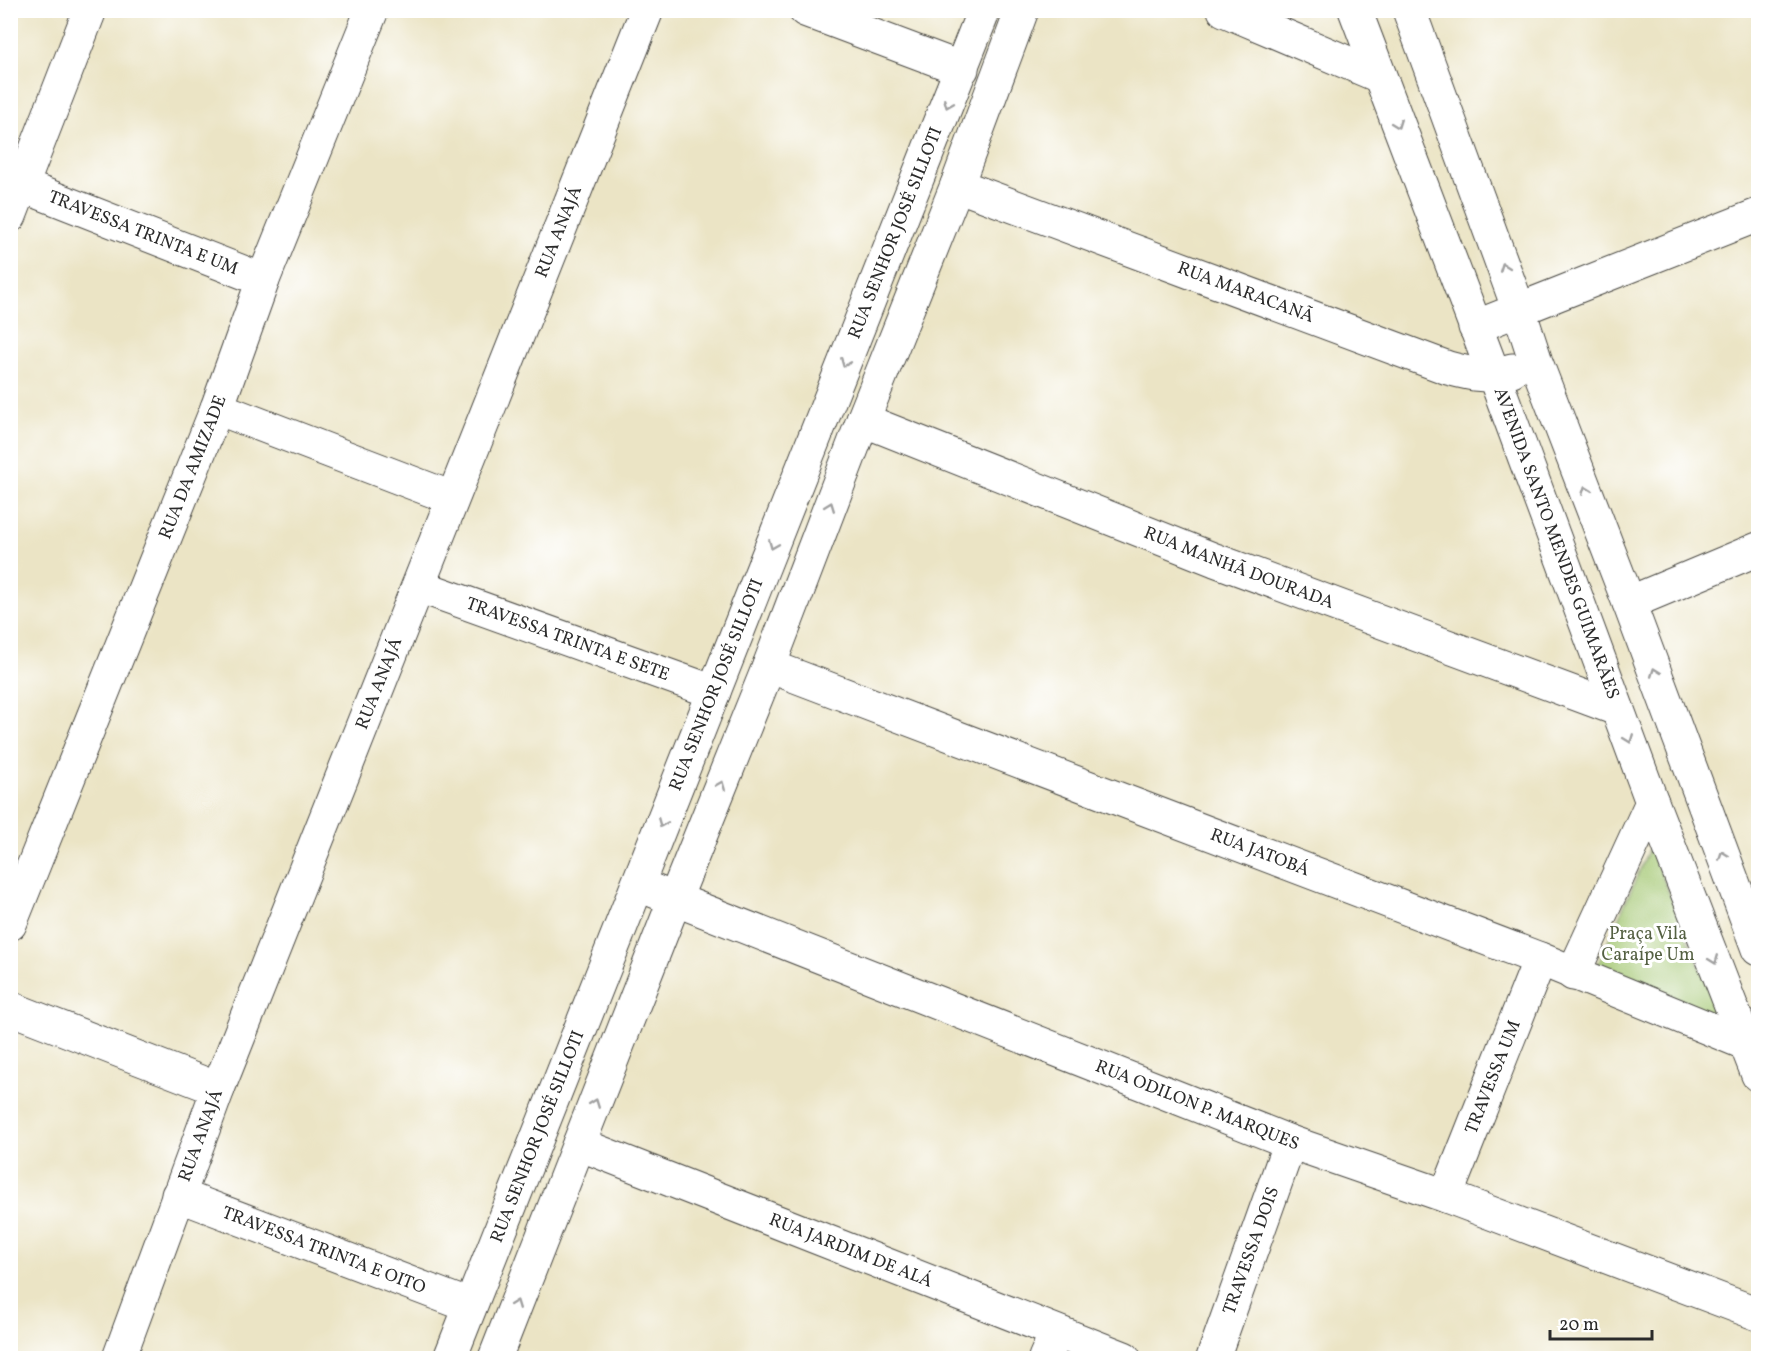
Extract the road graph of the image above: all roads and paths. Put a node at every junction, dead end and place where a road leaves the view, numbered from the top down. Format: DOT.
graph roads {
  1 [pos="90,10"];
  2 [pos="372,10"];
  3 [pos="647,10"];
  4 [pos="805,10"];
  5 [pos="984,10"];
  6 [pos="1022,10"];
  7 [pos="1224,10"];
  8 [pos="1355,10"];
  9 [pos="1409,10"];
  10 [pos="962,69"];
  11 [pos="1379,76"];
  12 [pos="957,184"];
  13 [pos="23,186"];
  14 [pos="1758,215"];
  15 [pos="10,216"];
  16 [pos="263,280"];
  17 [pos="1519,310"];
  18 [pos="1475,327"];
  19 [pos="1536,362"];
  20 [pos="1494,375"];
  21 [pos="217,408"];
  22 [pos="863,420"];
  23 [pos="452,498"];
  24 [pos="1758,549"];
  25 [pos="419,586"];
  26 [pos="1629,603"];
  27 [pos="769,666"];
  28 [pos="714,692"];
  29 [pos="1617,709"];
  30 [pos="1652,802"];
  31 [pos="1746,881"];
  32 [pos="638,885"];
  33 [pos="17,889"];
  34 [pos="675,899"];
  35 [pos="10,924"];
  36 [pos="1758,949"];
  37 [pos="1540,959"];
  38 [pos="1574,974"];
  39 [pos="10,1008"];
  40 [pos="1747,1044"];
  41 [pos="1758,1074"];
  42 [pos="218,1089"];
  43 [pos="1290,1142"];
  44 [pos="579,1144"];
  45 [pos="178,1195"];
  46 [pos="1446,1196"];
  47 [pos="470,1306"];
  48 [pos="1758,1314"];
  49 [pos="1050,1346"];
  50 [pos="119,1359"];
  51 [pos="450,1359"];
  52 [pos="495,1359"];
  53 [pos="1124,1359"];
  54 [pos="1213,1359"];
  1 -- 13 [label="street"];
  2 -- 16 [label="street, RUA DA AMIZADE"];
  3 -- 23 [label="street, RUA ANAJÁ"];
  4 -- 10 [label="street"];
  5 -- 10 [label="street, RUA SENHOR JOSÉ SILLOTI"];
  6 -- 12 [label="street, RUA SENHOR JOSÉ SILLOTI"];
  7 -- 11 [label="street"];
  8 -- 11 [label="street, AVENIDA SANTO MENDES GUIMARÃES"];
  17 -- 9 [label="street, one-way"];
  10 -- 28 [label="street, RUA SENHOR JOSÉ SILLOTI, one-way"];
  11 -- 18 [label="street, AVENIDA SANTO MENDES GUIMARÃES, one-way"];
  12 -- 20 [label="street, RUA MARACANÃ"];
  12 -- 22 [label="street, RUA SENHOR JOSÉ SILLOTI"];
  13 -- 15 [label="street"];
  13 -- 16 [label="street, TRAVESSA TRINTA E UM"];
  14 -- 17 [label="street"];
  16 -- 21 [label="street, RUA DA AMIZADE"];
  17 -- 18 [label="street"];
  17 -- 19 [label="street"];
  18 -- 20 [label="street, AVENIDA SANTO MENDES GUIMARÃES"];
  19 -- 20 [label="street, RUA MARACANÃ"];
  26 -- 19 [label="street, one-way"];
  20 -- 29 [label="street, AVENIDA SANTO MENDES GUIMARÃES"];
  21 -- 23 [label="street"];
  21 -- 33 [label="street, RUA DA AMIZADE"];
  27 -- 22 [label="street, RUA SENHOR JOSÉ SILLOTI, one-way"];
  22 -- 29 [label="street, RUA MANHÃ DOURADA"];
  23 -- 25 [label="street, RUA ANAJÁ"];
  24 -- 26 [label="street"];
  25 -- 28 [label="street, TRAVESSA TRINTA E SETE"];
  25 -- 42 [label="street, RUA ANAJÁ"];
  31 -- 26 [label="street, one-way"];
  34 -- 27 [label="street, RUA SENHOR JOSÉ SILLOTI, one-way"];
  27 -- 37 [label="street, RUA JATOBÁ"];
  28 -- 32 [label="street, RUA SENHOR JOSÉ SILLOTI, one-way"];
  29 -- 30 [label="street, AVENIDA SANTO MENDES GUIMARÃES, one-way"];
  30 -- 38 [label="street"];
  30 -- 40 [label="street, AVENIDA SANTO MENDES GUIMARÃES, one-way"];
  31 -- 36 [label="street"];
  32 -- 34 [label="street, RUA ODILON P. MARQUES"];
  32 -- 47 [label="street, RUA SENHOR JOSÉ SILLOTI"];
  33 -- 35 [label="street, RUA DA AMIZADE"];
  34 -- 43 [label="street, RUA ODILON P. MARQUES"];
  44 -- 34 [label="street, RUA SENHOR JOSÉ SILLOTI, one-way"];
  37 -- 38 [label="street, RUA JATOBÁ"];
  37 -- 46 [label="street, TRAVESSA UM"];
  38 -- 40 [label="street, RUA JATOBÁ"];
  39 -- 42 [label="street"];
  40 -- 41 [label="street, AVENIDA SANTO MENDES GUIMARÃES"];
  42 -- 45 [label="street, RUA ANAJÁ"];
  43 -- 46 [label="street, RUA ODILON P. MARQUES"];
  43 -- 54 [label="street, TRAVESSA DOIS"];
  44 -- 49 [label="street, RUA JARDIM DE ALÁ"];
  52 -- 44 [label="street, RUA SENHOR JOSÉ SILLOTI, one-way"];
  45 -- 47 [label="street, TRAVESSA TRINTA E OITO"];
  45 -- 50 [label="street, RUA ANAJÁ"];
  46 -- 48 [label="street, RUA ODILON P. MARQUES"];
  47 -- 51 [label="street, RUA SENHOR JOSÉ SILLOTI"];
  49 -- 53 [label="street, RUA JARDIM DE ALÁ"];
}
